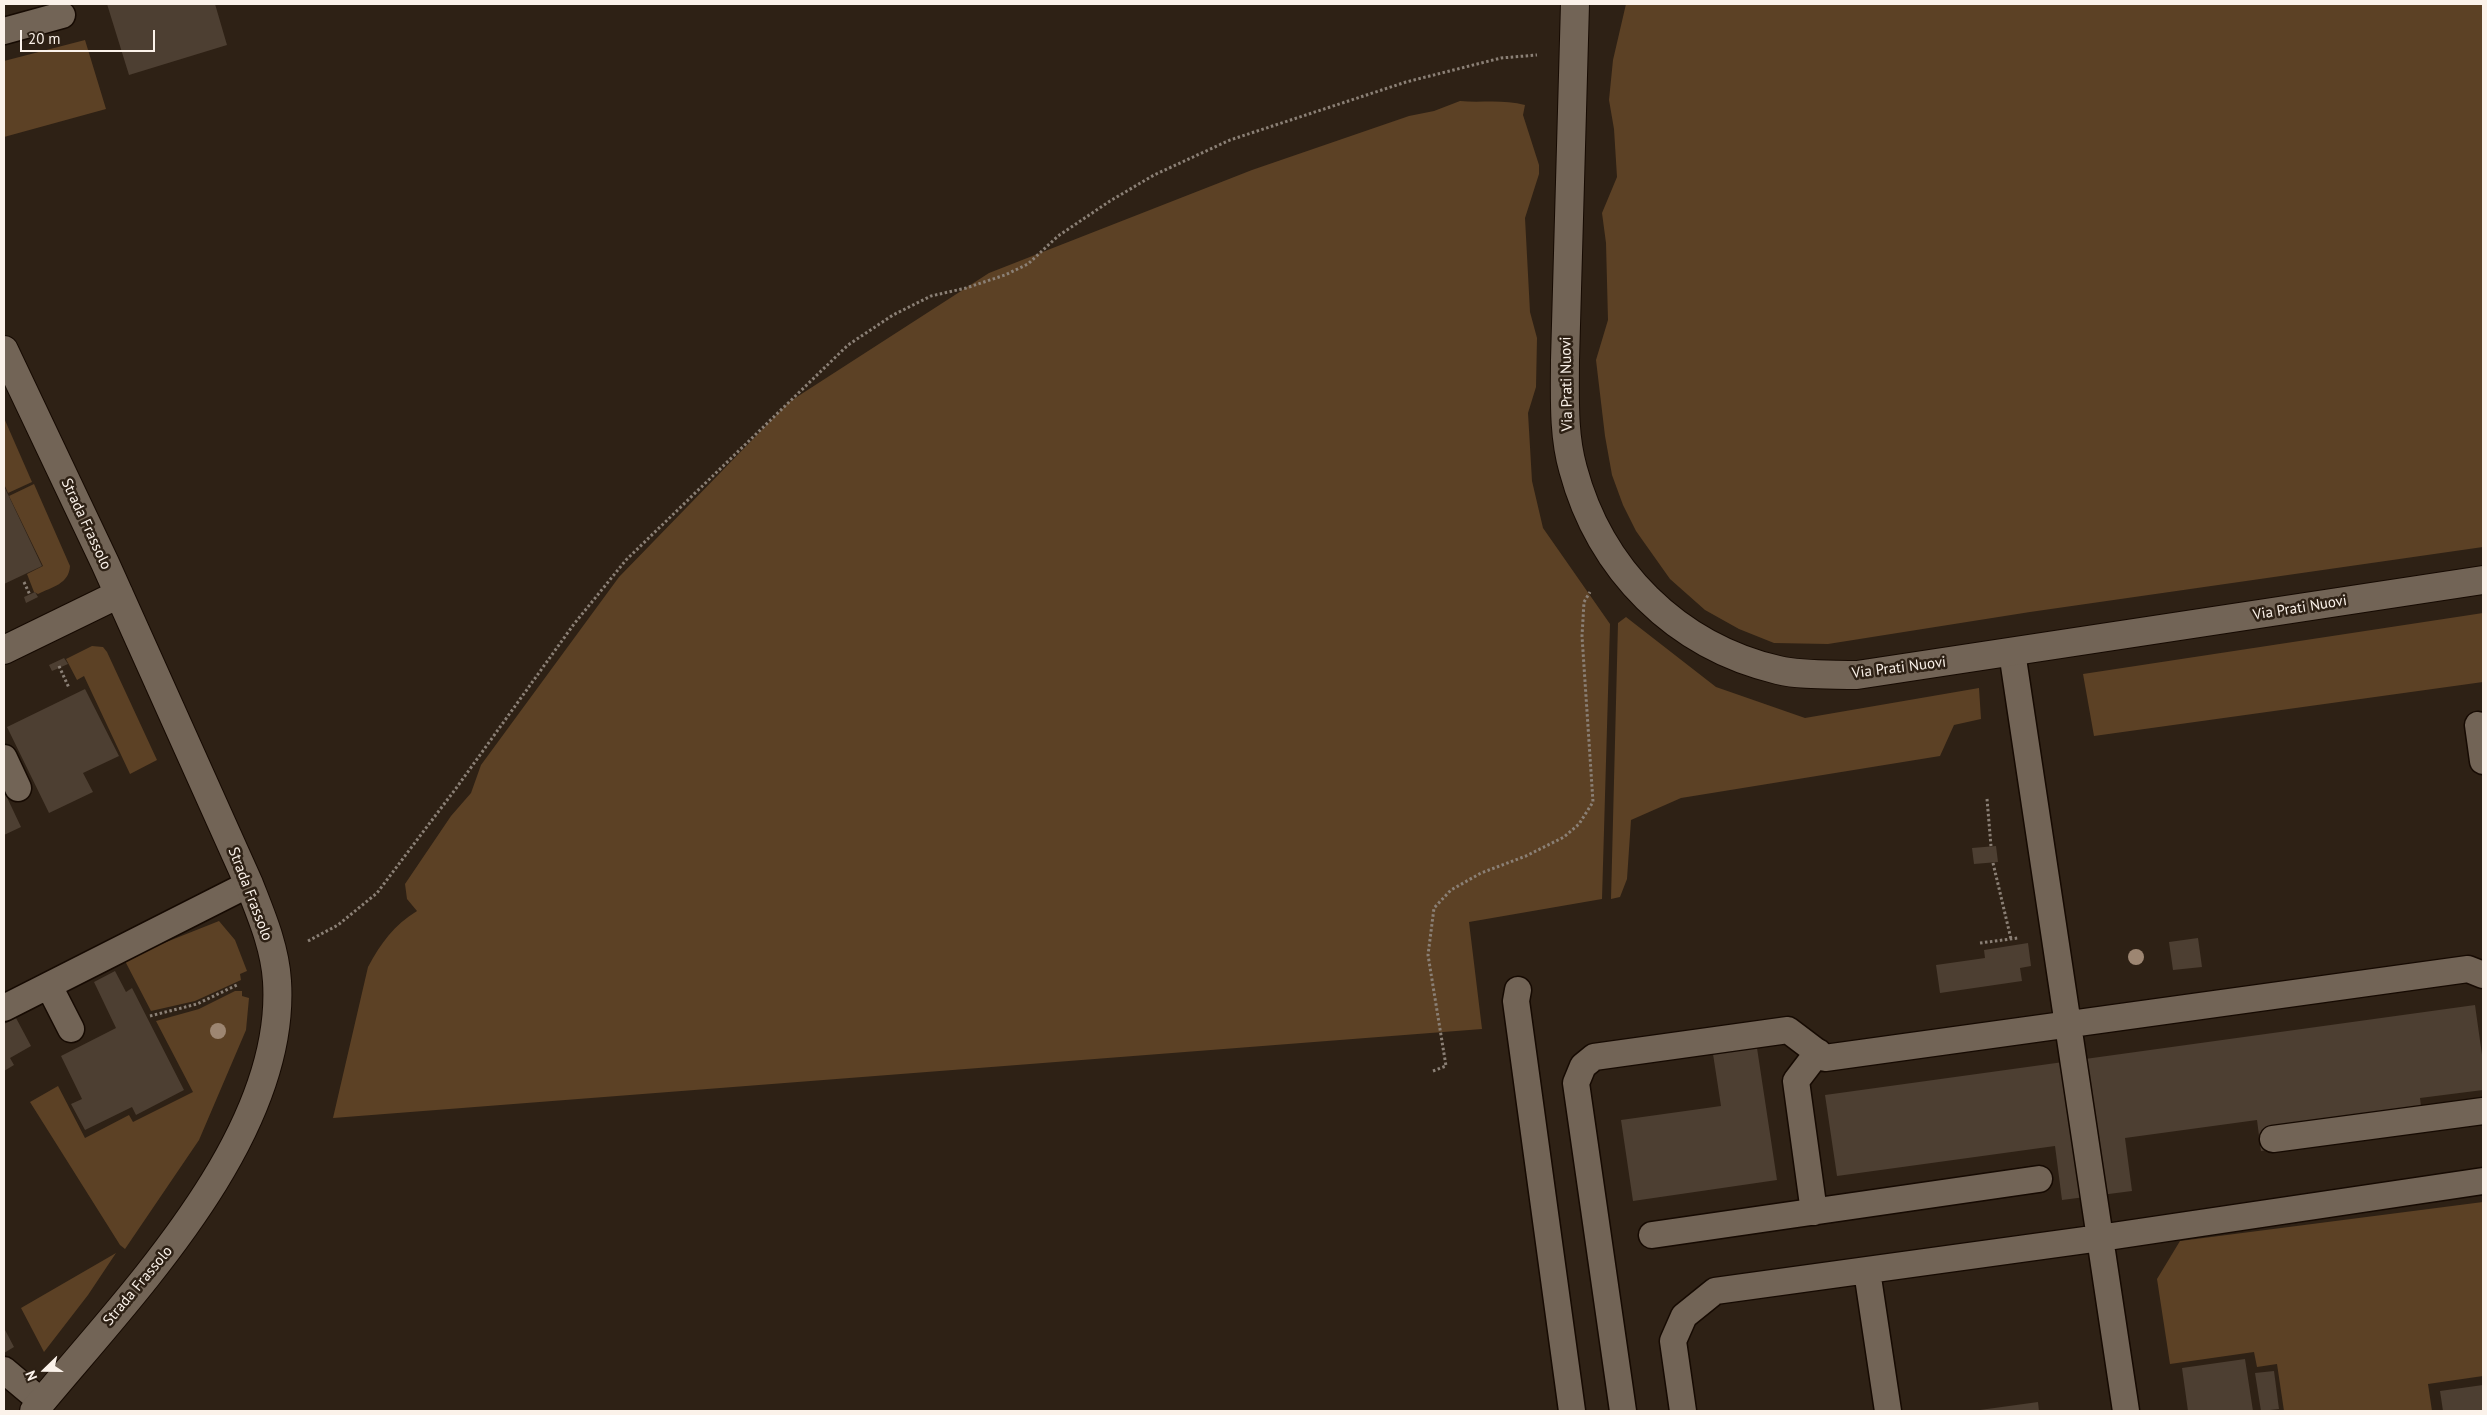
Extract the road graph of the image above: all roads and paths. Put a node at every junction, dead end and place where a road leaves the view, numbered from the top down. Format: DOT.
graph roads {
  1 [pos="1575,4"];
  2 [pos="62,16"];
  3 [pos="4,31"];
  4 [pos="1574,54"];
  5 [pos="4,350"];
  6 [pos="1616,564"];
  7 [pos="2483,580"];
  8 [pos="24,582"];
  9 [pos="119,594"];
  10 [pos="32,599"];
  11 [pos="4,650"];
  12 [pos="2012,652"];
  13 [pos="57,662"];
  14 [pos="69,688"];
  15 [pos="2478,725"];
  16 [pos="4,758"];
  17 [pos="2483,761"];
  18 [pos="18,788"];
  19 [pos="1987,799"];
  20 [pos="1991,846"];
  21 [pos="1993,863"];
  22 [pos="249,884"];
  23 [pos="2011,939"];
  24 [pos="272,952"];
  25 [pos="2483,975"];
  26 [pos="277,980"];
  27 [pos="49,986"];
  28 [pos="1518,990"];
  29 [pos="4,1008"];
  30 [pos="150,1016"];
  31 [pos="2068,1025"];
  32 [pos="71,1029"];
  33 [pos="1818,1052"];
  34 [pos="1433,1071"];
  35 [pos="2483,1111"];
  36 [pos="2273,1139"];
  37 [pos="2039,1179"];
  38 [pos="2483,1181"];
  39 [pos="1814,1212"];
  40 [pos="1652,1235"];
  41 [pos="2100,1238"];
  42 [pos="1867,1270"];
  43 [pos="4,1370"];
  44 [pos="38,1406"];
  45 [pos="1572,1411"];
  46 [pos="1623,1411"];
  47 [pos="1683,1411"];
  48 [pos="1888,1411"];
  49 [pos="2126,1411"];
  1 -- 4 [label="street, Via Prati Nuovi"];
  2 -- 3 [label="lane"];
  4 -- 6 [label="street, Via Prati Nuovi"];
  4 -- 24 [label="path"];
  5 -- 9 [label="street, Strada Frassolo"];
  6 -- 12 [label="street, Via Prati Nuovi"];
  6 -- 34 [label="path"];
  7 -- 12 [label="street, Via Prati Nuovi"];
  8 -- 10 [label="path"];
  9 -- 11 [label="street"];
  9 -- 22 [label="street, Strada Frassolo"];
  12 -- 31 [label="lane"];
  13 -- 14 [label="path"];
  15 -- 17 [label="lane"];
  16 -- 18 [label="lane"];
  19 -- 20 [label="path"];
  21 -- 23 [label="path"];
  22 -- 24 [label="street, Strada Frassolo"];
  22 -- 27 [label="lane"];
  24 -- 26 [label="street, Strada Frassolo"];
  25 -- 31 [label="lane"];
  26 -- 30 [label="path"];
  26 -- 44 [label="street, Strada Frassolo"];
  27 -- 29 [label="lane"];
  27 -- 32 [label="lane"];
  28 -- 45 [label="lane"];
  31 -- 33 [label="lane"];
  31 -- 41 [label="lane"];
  33 -- 39 [label="lane"];
  33 -- 46 [label="lane"];
  35 -- 36 [label="lane"];
  37 -- 39 [label="lane"];
  38 -- 41 [label="lane"];
  39 -- 40 [label="lane"];
  41 -- 42 [label="lane"];
  41 -- 49 [label="lane"];
  42 -- 47 [label="lane"];
  42 -- 48 [label="lane"];
  43 -- 44 [label="lane"];
}
